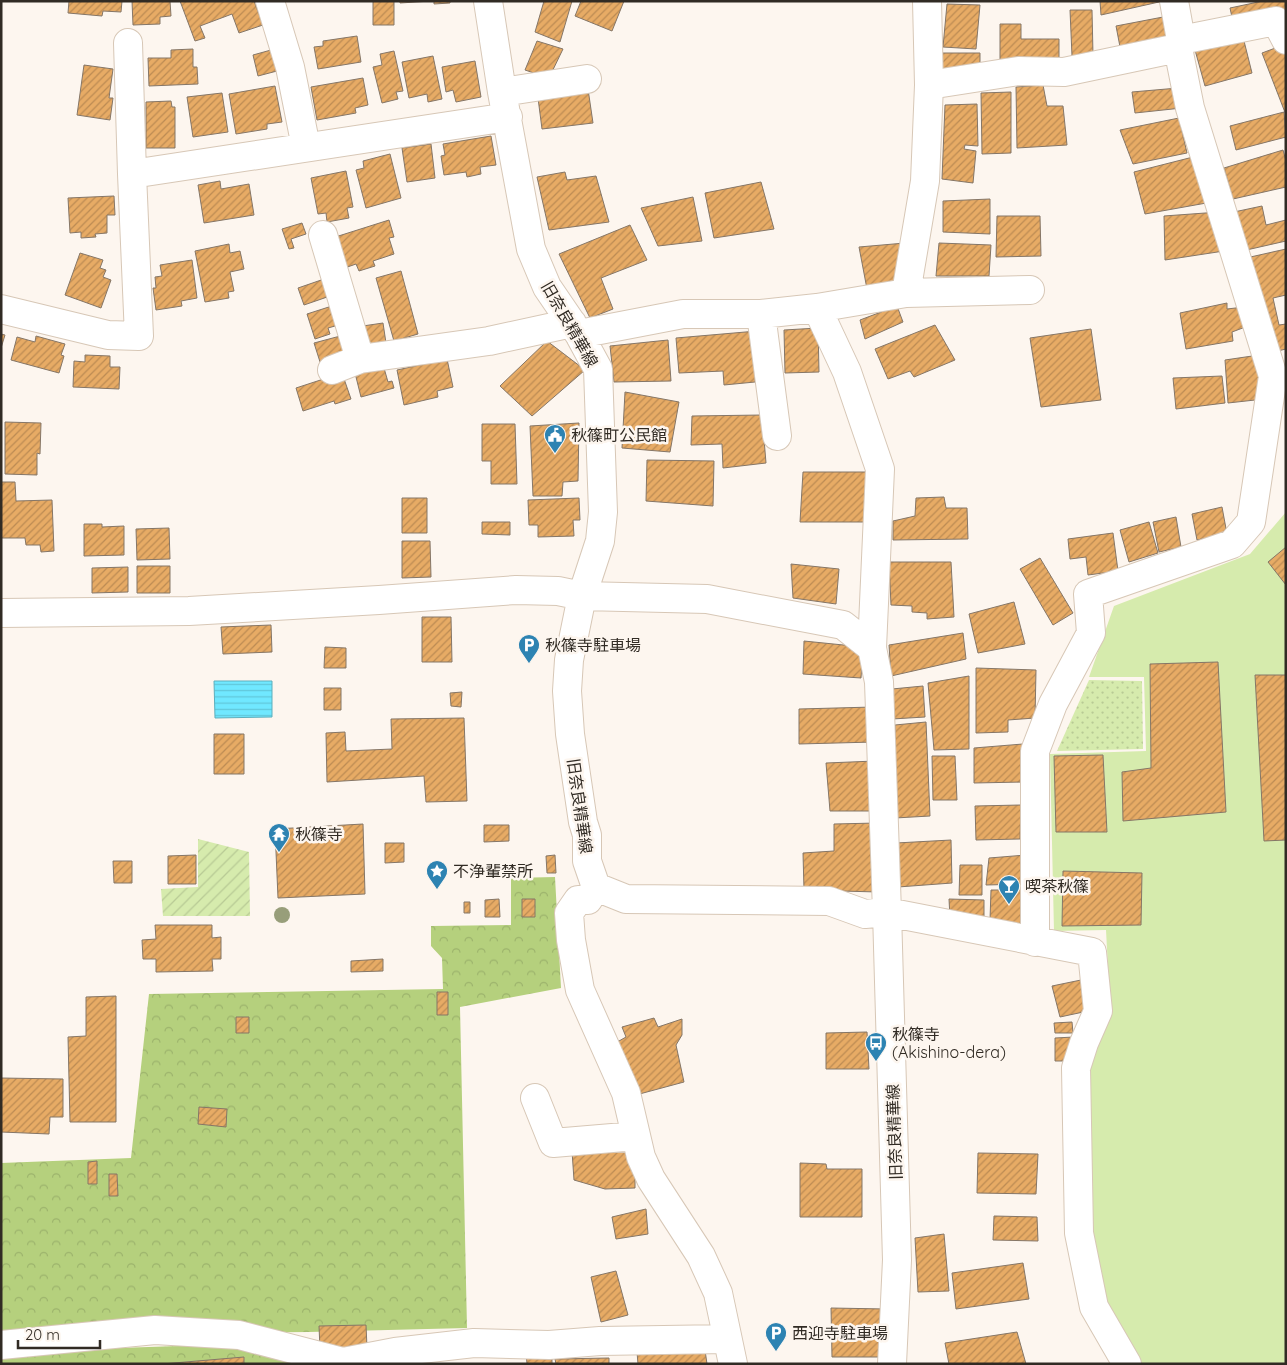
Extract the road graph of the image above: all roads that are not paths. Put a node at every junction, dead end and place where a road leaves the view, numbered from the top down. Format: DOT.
graph roads {
  1 [pos="270,1"];
  2 [pos="488,1"];
  3 [pos="927,1"];
  4 [pos="1174,1"];
  5 [pos="1286,40"];
  6 [pos="128,43"];
  7 [pos="1180,44"];
  8 [pos="587,79"];
  9 [pos="929,85"];
  10 [pos="505,105"];
  11 [pos="306,147"];
  12 [pos="132,174"];
  13 [pos="323,234"];
  14 [pos="1030,290"];
  15 [pos="906,293"];
  16 [pos="817,308"];
  17 [pos="1,309"];
  18 [pos="761,314"];
  19 [pos="575,328"];
  20 [pos="360,359"];
  21 [pos="332,370"];
  22 [pos="777,436"];
  23 [pos="582,596"];
  24 [pos="1,613"];
  25 [pos="872,648"];
  26 [pos="596,887"];
  27 [pos="888,912"];
  28 [pos="1036,942"];
  29 [pos="535,1098"];
  30 [pos="636,1136"];
  31 [pos="1,1345"];
  32 [pos="730,1351"];
  33 [pos="343,1363"];
  34 [pos="892,1364"];
  35 [pos="1127,1364"];
  1 -- 11 [label="street"];
  2 -- 10 [label="street, 旧奈良精華線"];
  3 -- 9 [label="street"];
  4 -- 7 [label="street"];
  5 -- 7 [label="street"];
  6 -- 12 [label="street"];
  7 -- 9 [label="street"];
  7 -- 28 [label="street"];
  8 -- 10 [label="street"];
  9 -- 15 [label="street"];
  10 -- 11 [label="street"];
  10 -- 19 [label="street, 旧奈良精華線"];
  11 -- 12 [label="street"];
  12 -- 17 [label="street"];
  13 -- 20 [label="street"];
  14 -- 15 [label="street"];
  15 -- 16 [label="street"];
  16 -- 18 [label="street"];
  16 -- 25 [label="street, 旧奈良精華線"];
  18 -- 19 [label="street"];
  18 -- 22 [label="street"];
  19 -- 20 [label="street"];
  19 -- 23 [label="street, 旧奈良精華線"];
  20 -- 21 [label="street"];
  23 -- 24 [label="street"];
  23 -- 25 [label="street"];
  23 -- 26 [label="street, 旧奈良精華線"];
  25 -- 27 [label="street, 旧奈良精華線"];
  26 -- 27 [label="street"];
  26 -- 30 [label="street"];
  27 -- 28 [label="street"];
  27 -- 34 [label="street, 旧奈良精華線"];
  28 -- 35 [label="street"];
  29 -- 30 [label="street"];
  30 -- 32 [label="street"];
  31 -- 33 [label="street"];
  32 -- 33 [label="street"];
}
